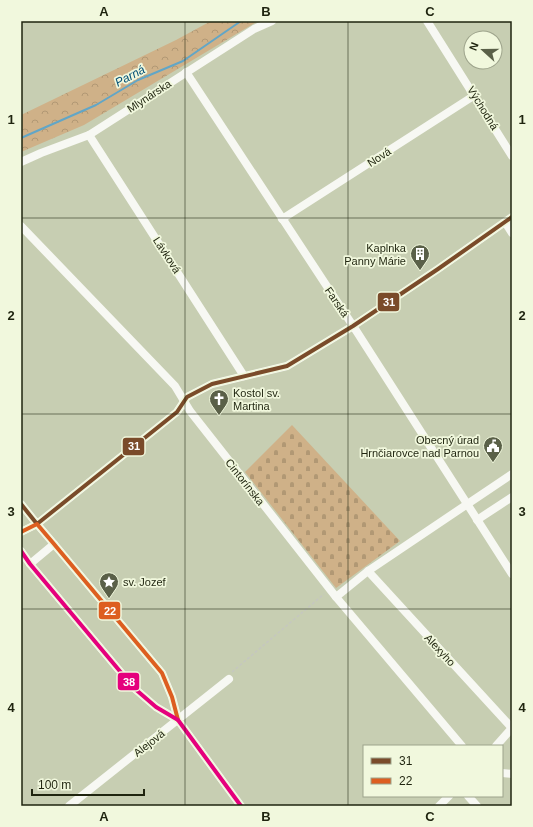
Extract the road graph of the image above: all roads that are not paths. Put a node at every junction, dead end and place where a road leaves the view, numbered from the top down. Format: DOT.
graph roads {
  1 [pos="272,21"];
  2 [pos="427,21"];
  3 [pos="186,72"];
  4 [pos="475,95"];
  5 [pos="89,135"];
  6 [pos="512,156"];
  7 [pos="21,162"];
  8 [pos="512,217"];
  9 [pos="282,219"];
  10 [pos="505,222"];
  11 [pos="21,226"];
  12 [pos="512,233"];
  13 [pos="353,326"];
  14 [pos="244,376"];
  15 [pos="184,402"];
  16 [pos="512,474"];
  17 [pos="512,497"];
  18 [pos="21,504"];
  19 [pos="467,504"];
  20 [pos="478,520"];
  21 [pos="37,524"];
  22 [pos="22,530"];
  23 [pos="54,544"];
  24 [pos="21,551"];
  25 [pos="30,564"];
  26 [pos="368,571"];
  27 [pos="512,574"];
  28 [pos="336,597"];
  29 [pos="228,677"];
  30 [pos="172,697"];
  31 [pos="156,707"];
  32 [pos="178,720"];
  33 [pos="512,728"];
  34 [pos="461,745"];
  35 [pos="497,745"];
  36 [pos="448,797"];
  37 [pos="469,797"];
  38 [pos="68,806"];
  39 [pos="241,806"];
  40 [pos="438,806"];
  41 [pos="477,806"];
  1 -- 3 [label="street, Mlynárska"];
  2 -- 4 [label="street, Východná"];
  3 -- 5 [label="street, Mlynárska"];
  3 -- 9 [label="street, Farská"];
  4 -- 6 [label="street, Východná"];
  4 -- 9 [label="street, Nová"];
  5 -- 7 [label="street, Mlynárska"];
  5 -- 14 [label="street, Lávková"];
  8 -- 10 [label="street"];
  9 -- 13 [label="street, Farská"];
  10 -- 12 [label="street"];
  10 -- 13 [label="street"];
  11 -- 15 [label="street, Cintorínska"];
  13 -- 14 [label="street"];
  13 -- 19 [label="street, Farská"];
  14 -- 15 [label="street"];
  15 -- 21 [label="street"];
  15 -- 28 [label="street, Cintorínska"];
  16 -- 19 [label="street"];
  17 -- 20 [label="street"];
  18 -- 21 [label="street"];
  19 -- 20 [label="street, Farská"];
  19 -- 26 [label="street"];
  20 -- 27 [label="street, Farská"];
  21 -- 22 [label="street"];
  21 -- 23 [label="street"];
  23 -- 25 [label="street"];
  23 -- 30 [label="street"];
  24 -- 25 [label="street"];
  25 -- 31 [label="street"];
  26 -- 28 [label="street"];
  26 -- 33 [label="street, Alexyho"];
  28 -- 34 [label="street, Cintorínska"];
  29 -- 32 [label="street, Alejová"];
  30 -- 31 [label="street"];
  30 -- 32 [label="street"];
  31 -- 32 [label="street"];
  32 -- 38 [label="street, Alejová"];
  32 -- 39 [label="street"];
  33 -- 35 [label="street, Alexyho"];
  36 -- 40 [label="street"];
  37 -- 41 [label="street"];
}
